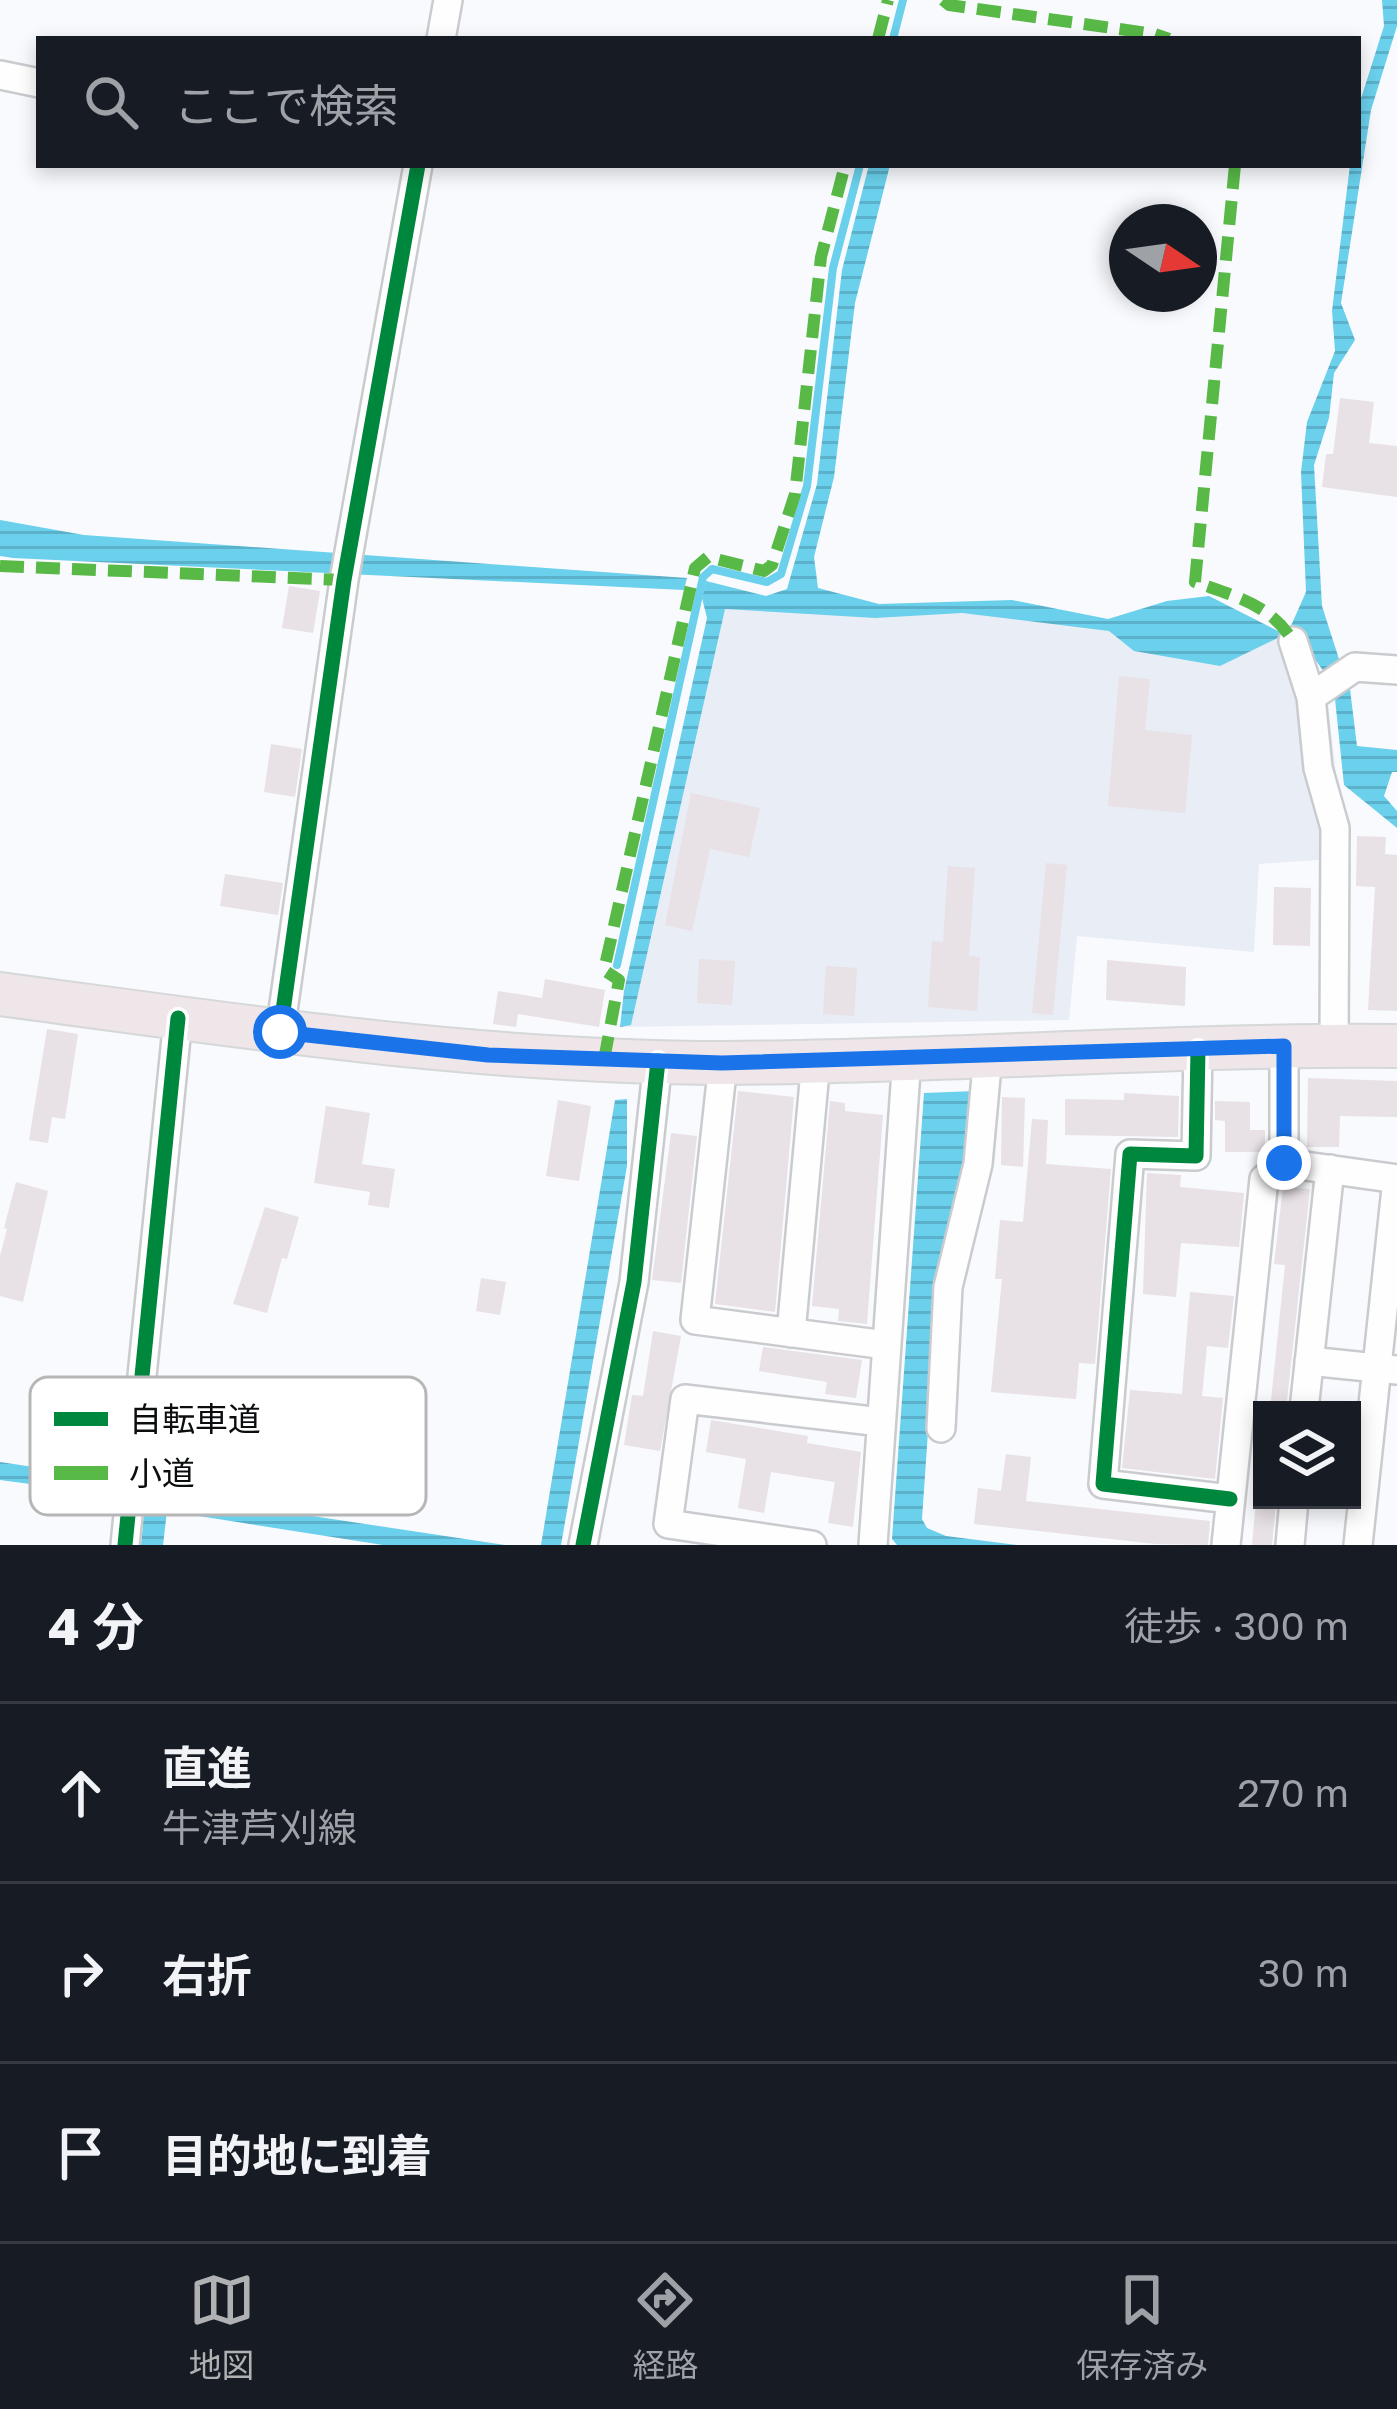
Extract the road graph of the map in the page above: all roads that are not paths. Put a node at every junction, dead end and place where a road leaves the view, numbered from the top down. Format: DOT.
graph roads {
  1 [pos="448,0"];
  2 [pos="442,36"];
  3 [pos="0,75"];
  4 [pos="36,82"];
  5 [pos="417,168"];
  6 [pos="1293,641"];
  7 [pos="1397,670"];
  8 [pos="1311,697"];
  9 [pos="0,994"];
  10 [pos="178,1018"];
  11 [pos="280,1032"];
  12 [pos="1334,1045"];
  13 [pos="1284,1046"];
  14 [pos="1397,1046"];
  15 [pos="1198,1049"];
  16 [pos="988,1055"];
  17 [pos="907,1057"];
  18 [pos="816,1060"];
  19 [pos="658,1061"];
  20 [pos="722,1063"];
  21 [pos="1284,1163"];
  22 [pos="1330,1169"];
  23 [pos="1397,1179"];
  24 [pos="790,1333"];
  25 [pos="886,1345"];
  26 [pos="1309,1361"];
  27 [pos="1386,1369"];
  28 [pos="142,1377"];
  29 [pos="1305,1401"];
  30 [pos="881,1422"];
  31 [pos="941,1428"];
  32 [pos="1230,1499"];
  33 [pos="1293,1509"];
  34 [pos="128,1515"];
  35 [pos="125,1545"];
  36 [pos="583,1545"];
  37 [pos="812,1545"];
  38 [pos="873,1545"];
  39 [pos="1226,1545"];
  40 [pos="1290,1545"];
  41 [pos="1358,1545"];
  1 -- 2 [label="street"];
  3 -- 4 [label="street"];
  5 -- 11 [label="street"];
  6 -- 8 [label="street"];
  7 -- 8 [label="street"];
  8 -- 12 [label="street"];
  9 -- 10 [label="main road"];
  10 -- 11 [label="main road"];
  10 -- 28 [label="street"];
  11 -- 19 [label="main road"];
  12 -- 13 [label="main road"];
  12 -- 14 [label="main road"];
  13 -- 15 [label="main road"];
  13 -- 21 [label="street"];
  15 -- 16 [label="main road"];
  15 -- 32 [label="street"];
  16 -- 17 [label="main road"];
  16 -- 31 [label="street"];
  17 -- 18 [label="main road"];
  17 -- 25 [label="street"];
  18 -- 20 [label="main road"];
  18 -- 24 [label="street"];
  19 -- 20 [label="main road"];
  19 -- 36 [label="street"];
  20 -- 24 [label="street"];
  21 -- 22 [label="street"];
  21 -- 32 [label="street"];
  22 -- 23 [label="street"];
  22 -- 26 [label="street"];
  23 -- 27 [label="street"];
  24 -- 25 [label="street"];
  25 -- 30 [label="street"];
  26 -- 27 [label="street"];
  26 -- 29 [label="street"];
  27 -- 41 [label="street"];
  30 -- 37 [label="street"];
  30 -- 38 [label="street"];
  32 -- 39 [label="street"];
  33 -- 40 [label="street"];
  34 -- 35 [label="street"];
}
